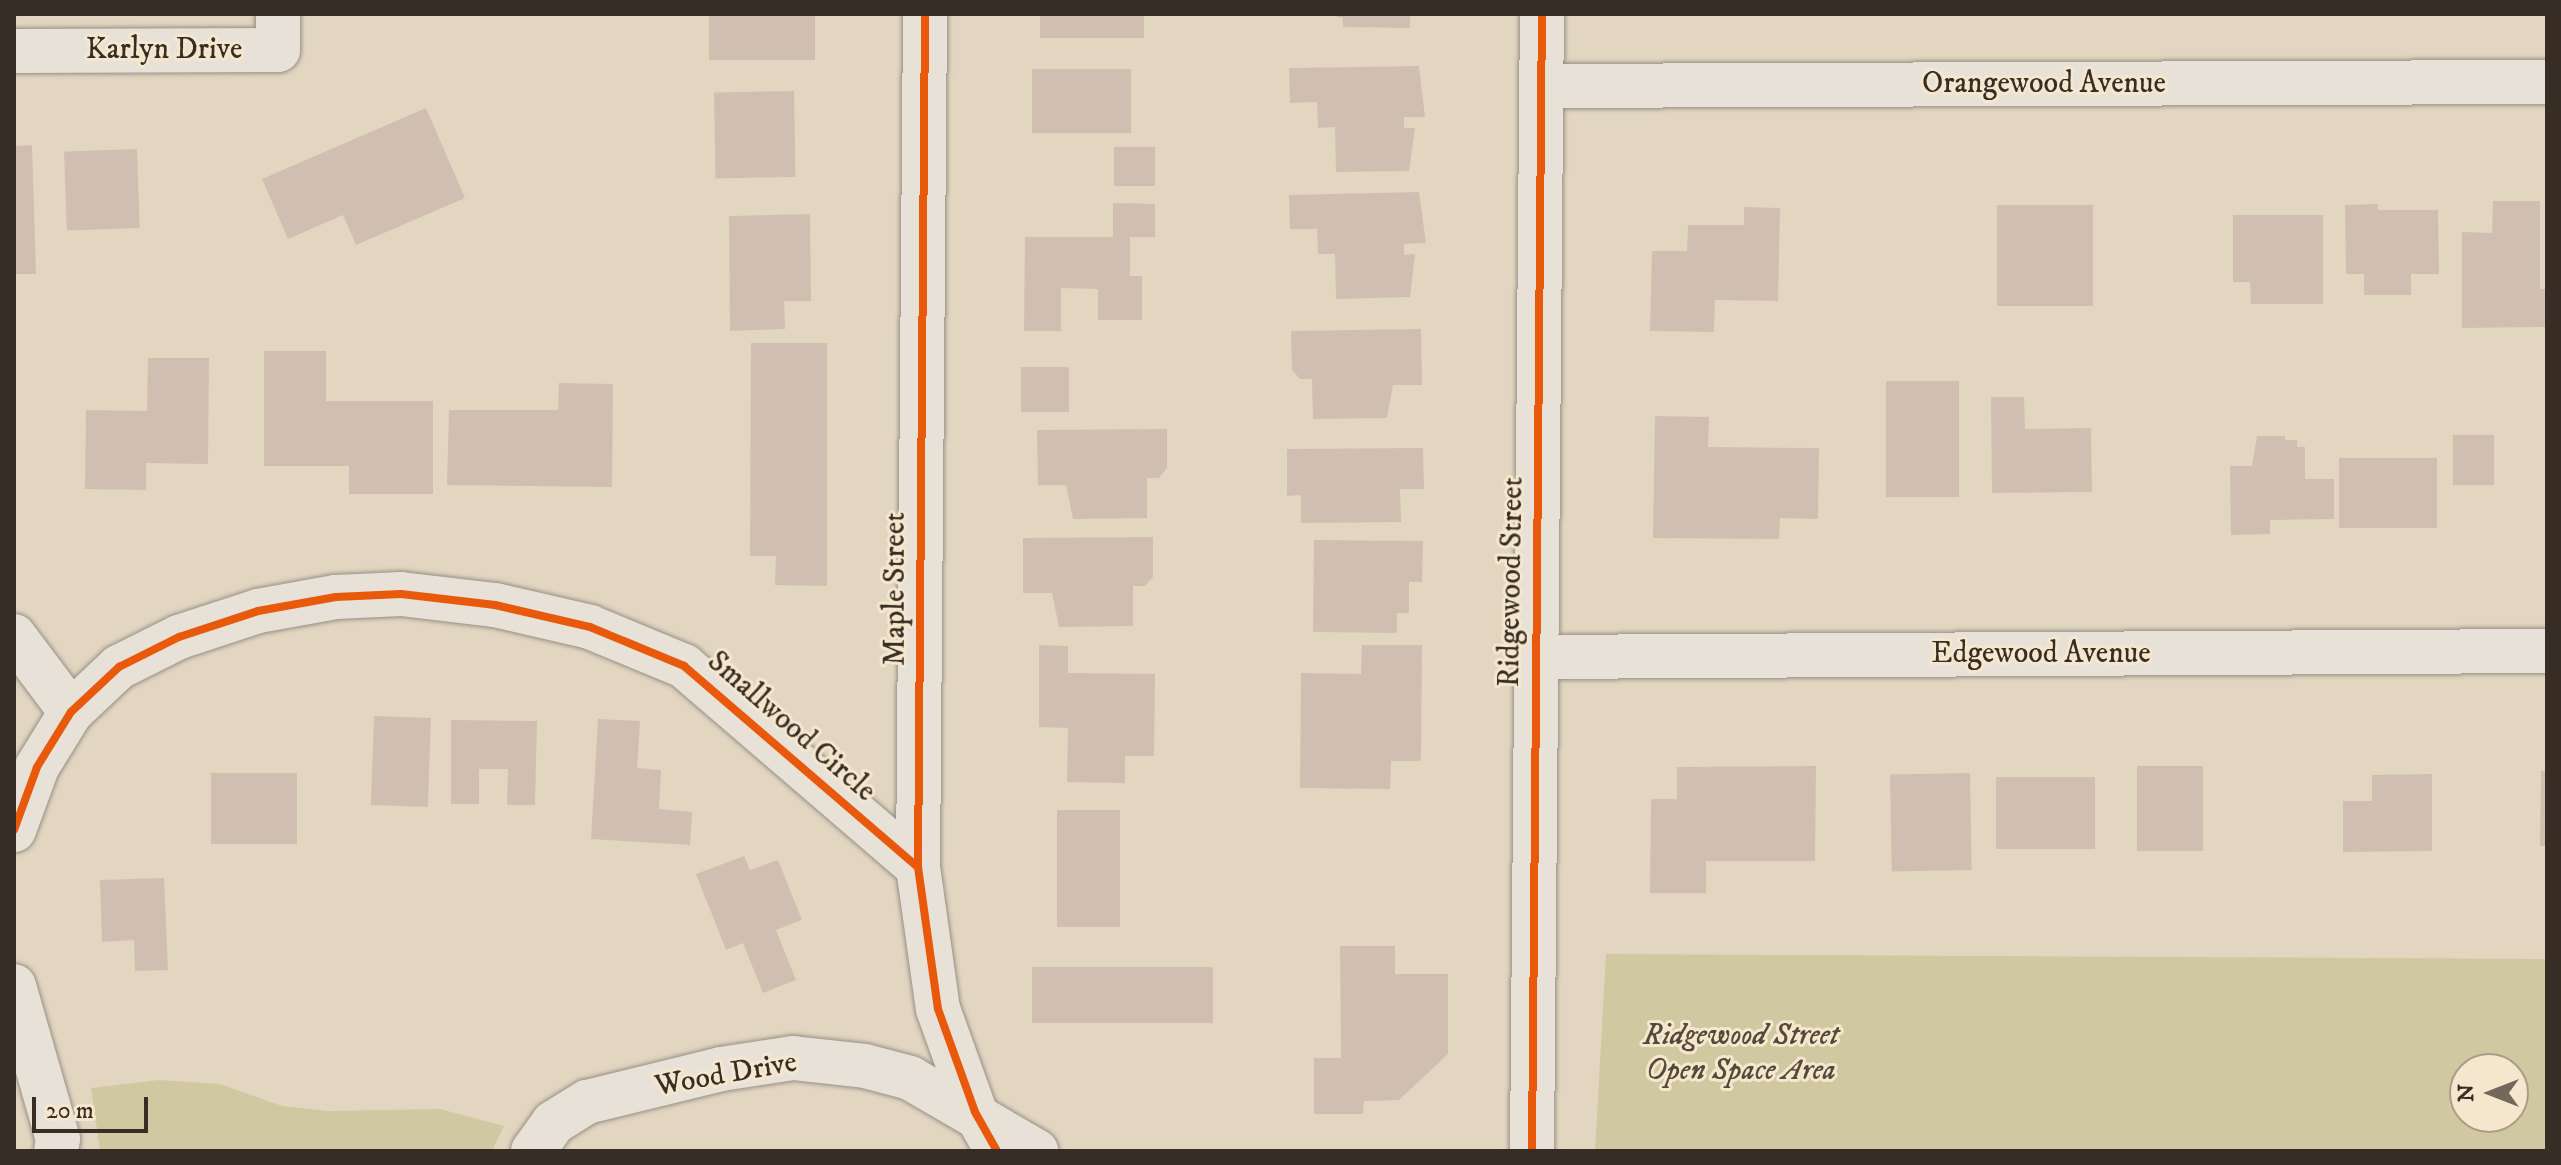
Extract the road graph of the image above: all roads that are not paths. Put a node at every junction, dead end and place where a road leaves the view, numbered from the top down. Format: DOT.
graph roads {
  1 [pos="278,14"];
  2 [pos="925,14"];
  3 [pos="1542,14"];
  4 [pos="14,51"];
  5 [pos="2547,82"];
  6 [pos="1541,86"];
  7 [pos="14,636"];
  8 [pos="2547,651"];
  9 [pos="1535,657"];
  10 [pos="71,712"];
  11 [pos="14,830"];
  12 [pos="918,867"];
  13 [pos="14,986"];
  14 [pos="24,1054"];
  15 [pos="975,1112"];
  16 [pos="56,1151"];
  17 [pos="533,1151"];
  18 [pos="997,1151"];
  19 [pos="1036,1151"];
  20 [pos="1532,1151"];
  1 -- 4 [label="street, Karlyn Drive"];
  2 -- 12 [label="street, Maple Street"];
  3 -- 6 [label="street, Ridgewood Street"];
  5 -- 6 [label="street, Orangewood Avenue"];
  6 -- 9 [label="street, Ridgewood Street"];
  7 -- 10 [label="street"];
  8 -- 9 [label="street, Edgewood Avenue"];
  9 -- 20 [label="street, Ridgewood Street"];
  10 -- 11 [label="street, Smallwood Circle"];
  10 -- 12 [label="street, Smallwood Circle"];
  12 -- 15 [label="street, Maple Street"];
  13 -- 14 [label="street"];
  14 -- 16 [label="street"];
  15 -- 17 [label="street, Wood Drive"];
  15 -- 18 [label="street, Maple Street"];
  15 -- 19 [label="street, Wood Drive"];
}
